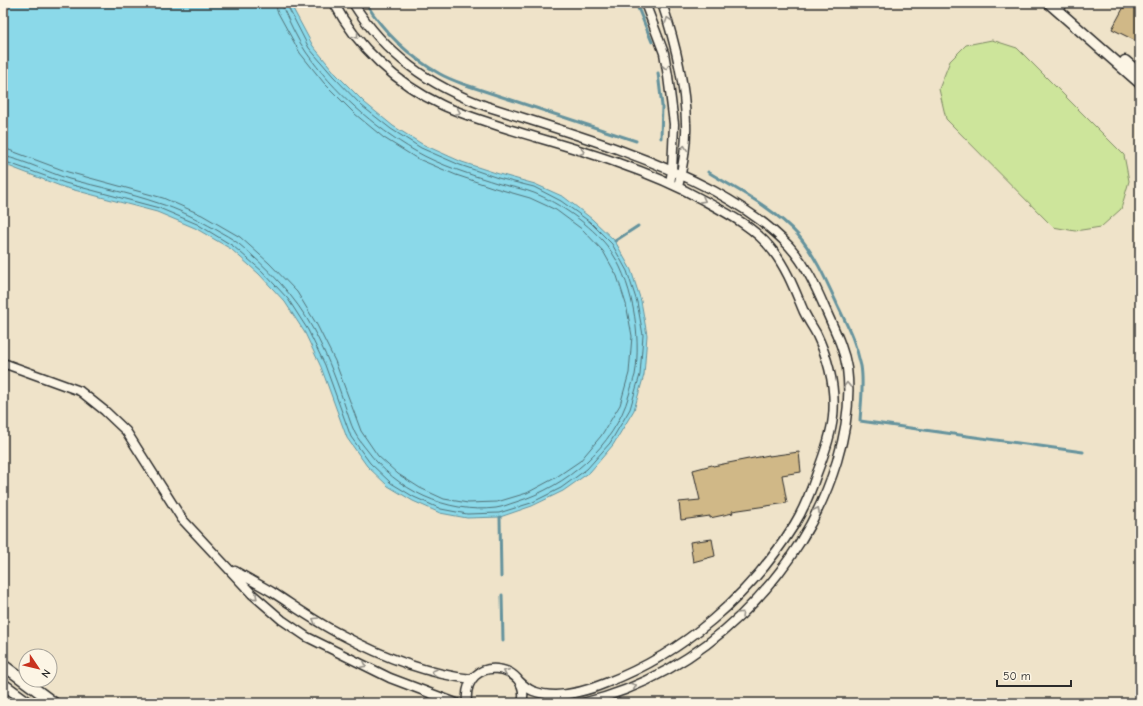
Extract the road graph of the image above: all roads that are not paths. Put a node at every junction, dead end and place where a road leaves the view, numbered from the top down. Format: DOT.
graph roads {
  1 [pos="334,3"];
  2 [pos="352,3"];
  3 [pos="645,3"];
  4 [pos="662,3"];
  5 [pos="1049,3"];
  6 [pos="1061,4"];
  7 [pos="1140,74"];
  8 [pos="1140,83"];
  9 [pos="672,171"];
  10 [pos="681,175"];
  11 [pos="670,183"];
  12 [pos="678,187"];
  13 [pos="3,363"];
  14 [pos="229,568"];
  15 [pos="3,665"];
  16 [pos="472,679"];
  17 [pos="519,681"];
  18 [pos="3,684"];
  19 [pos="29,703"];
  20 [pos="54,703"];
  21 [pos="456,703"];
  22 [pos="467,703"];
  23 [pos="522,703"];
  24 [pos="584,703"];
  1 -- 11 [label="street, one-way"];
  2 -- 9 [label="street"];
  3 -- 9 [label="street, one-way"];
  10 -- 4 [label="street, one-way"];
  5 -- 8 [label="street"];
  6 -- 7 [label="street"];
  9 -- 10 [label="street"];
  9 -- 11 [label="street"];
  10 -- 12 [label="street"];
  24 -- 10 [label="street, one-way"];
  11 -- 12 [label="street"];
  12 -- 17 [label="street, one-way"];
  13 -- 14 [label="street"];
  16 -- 14 [label="street, one-way"];
  14 -- 21 [label="street, one-way"];
  15 -- 20 [label="street"];
  17 -- 16 [label="street, one-way"];
  16 -- 22 [label="street"];
  17 -- 23 [label="street"];
  18 -- 19 [label="street"];
}
